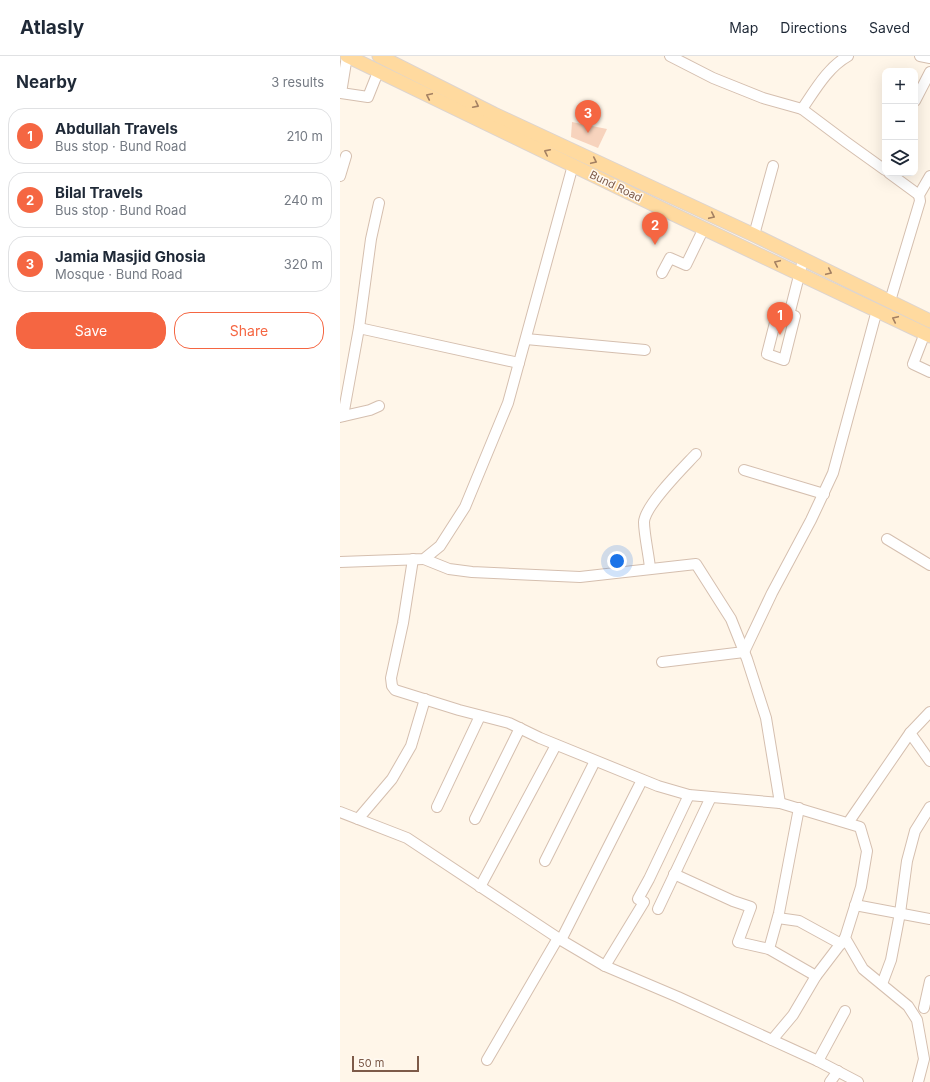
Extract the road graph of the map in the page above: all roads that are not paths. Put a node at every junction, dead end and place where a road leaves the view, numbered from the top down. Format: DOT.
graph roads {
  1 [pos="347,56"];
  2 [pos="379,56"];
  3 [pos="670,56"];
  4 [pos="848,56"];
  5 [pos="920,56"];
  6 [pos="930,58"];
  7 [pos="363,60"];
  8 [pos="378,72"];
  9 [pos="930,72"];
  10 [pos="918,95"];
  11 [pos="802,109"];
  12 [pos="346,156"];
  13 [pos="573,165"];
  14 [pos="774,166"];
  15 [pos="882,166"];
  16 [pos="340,176"];
  17 [pos="895,176"];
  18 [pos="930,176"];
  19 [pos="930,193"];
  20 [pos="919,194"];
  21 [pos="378,203"];
  22 [pos="704,228"];
  23 [pos="754,236"];
  24 [pos="804,260"];
  25 [pos="662,273"];
  26 [pos="800,274"];
  27 [pos="890,301"];
  28 [pos="877,310"];
  29 [pos="789,315"];
  30 [pos="359,328"];
  31 [pos="928,330"];
  32 [pos="526,339"];
  33 [pos="645,350"];
  34 [pos="519,363"];
  35 [pos="930,372"];
  36 [pos="379,406"];
  37 [pos="342,416"];
  38 [pos="696,454"];
  39 [pos="744,470"];
  40 [pos="824,494"];
  41 [pos="887,539"];
  42 [pos="413,559"];
  43 [pos="424,559"];
  44 [pos="340,562"];
  45 [pos="930,565"];
  46 [pos="650,568"];
  47 [pos="744,652"];
  48 [pos="662,662"];
  49 [pos="425,699"];
  50 [pos="930,712"];
  51 [pos="480,716"];
  52 [pos="520,728"];
  53 [pos="910,733"];
  54 [pos="556,744"];
  55 [pos="595,761"];
  56 [pos="930,761"];
  57 [pos="642,780"];
  58 [pos="689,795"];
  59 [pos="711,797"];
  60 [pos="780,803"];
  61 [pos="437,807"];
  62 [pos="930,807"];
  63 [pos="799,808"];
  64 [pos="340,812"];
  65 [pos="358,819"];
  66 [pos="475,819"];
  67 [pos="848,823"];
  68 [pos="545,861"];
  69 [pos="674,874"];
  70 [pos="480,886"];
  71 [pos="855,905"];
  72 [pos="658,909"];
  73 [pos="900,913"];
  74 [pos="778,918"];
  75 [pos="930,919"];
  76 [pos="559,939"];
  77 [pos="843,941"];
  78 [pos="769,949"];
  79 [pos="605,966"];
  80 [pos="816,976"];
  81 [pos="930,981"];
  82 [pos="882,984"];
  83 [pos="908,1006"];
  84 [pos="927,1009"];
  85 [pos="845,1011"];
  86 [pos="772,1040"];
  87 [pos="487,1060"];
  88 [pos="818,1061"];
  89 [pos="838,1071"];
  90 [pos="830,1082"];
  91 [pos="858,1082"];
  92 [pos="918,1082"];
  1 -- 7 [label="main road, Bund Road"];
  1 -- 8 [label="street"];
  2 -- 23 [label="main road, Bund Road, one-way"];
  3 -- 11 [label="street"];
  4 -- 11 [label="street"];
  5 -- 6 [label="street"];
  7 -- 8 [label="main road, Bund Road"];
  13 -- 8 [label="main road, Bund Road, one-way"];
  9 -- 10 [label="street"];
  11 -- 15 [label="street"];
  12 -- 16 [label="street"];
  13 -- 22 [label="main road, Bund Road"];
  13 -- 32 [label="street"];
  14 -- 23 [label="street"];
  17 -- 20 [label="street"];
  18 -- 20 [label="street"];
  19 -- 20 [label="street"];
  20 -- 27 [label="street"];
  21 -- 30 [label="street"];
  22 -- 25 [label="street"];
  26 -- 22 [label="main road, Bund Road, one-way"];
  23 -- 24 [label="main road, Bund Road"];
  24 -- 26 [label="street"];
  24 -- 27 [label="main road, Bund Road, one-way"];
  26 -- 28 [label="main road, Bund Road"];
  26 -- 29 [label="street"];
  27 -- 31 [label="main road, Bund Road"];
  31 -- 28 [label="main road, Bund Road, one-way"];
  28 -- 40 [label="street"];
  29 -- 29 [label="street"];
  30 -- 34 [label="street"];
  30 -- 37 [label="street"];
  31 -- 35 [label="street"];
  32 -- 33 [label="street"];
  32 -- 34 [label="street"];
  34 -- 43 [label="street"];
  36 -- 37 [label="street"];
  38 -- 46 [label="street"];
  39 -- 40 [label="street"];
  40 -- 47 [label="street"];
  41 -- 45 [label="street"];
  42 -- 43 [label="street"];
  42 -- 44 [label="street"];
  42 -- 49 [label="street"];
  43 -- 46 [label="street"];
  46 -- 47 [label="street"];
  47 -- 48 [label="street"];
  47 -- 60 [label="street"];
  49 -- 51 [label="street"];
  49 -- 65 [label="street"];
  50 -- 53 [label="street"];
  51 -- 52 [label="street"];
  51 -- 61 [label="street"];
  52 -- 54 [label="street"];
  52 -- 66 [label="street"];
  53 -- 56 [label="street"];
  53 -- 67 [label="street"];
  54 -- 55 [label="street"];
  54 -- 70 [label="street"];
  55 -- 57 [label="street"];
  55 -- 68 [label="street"];
  57 -- 58 [label="street"];
  57 -- 76 [label="street"];
  58 -- 59 [label="street"];
  58 -- 79 [label="street"];
  59 -- 60 [label="street"];
  59 -- 69 [label="street"];
  60 -- 63 [label="street"];
  62 -- 73 [label="street"];
  63 -- 67 [label="street"];
  63 -- 74 [label="street"];
  64 -- 65 [label="street"];
  65 -- 70 [label="street"];
  67 -- 71 [label="street"];
  69 -- 72 [label="street"];
  69 -- 78 [label="street"];
  70 -- 76 [label="street"];
  71 -- 73 [label="street"];
  71 -- 77 [label="street"];
  73 -- 75 [label="street"];
  73 -- 82 [label="street"];
  74 -- 77 [label="street"];
  74 -- 78 [label="street"];
  76 -- 79 [label="street"];
  76 -- 87 [label="street"];
  77 -- 80 [label="street"];
  77 -- 82 [label="street"];
  78 -- 80 [label="street"];
  79 -- 86 [label="street"];
  80 -- 86 [label="street"];
  81 -- 84 [label="street"];
  82 -- 83 [label="street"];
  83 -- 84 [label="street"];
  83 -- 92 [label="street"];
  85 -- 88 [label="street"];
  86 -- 88 [label="street"];
  88 -- 89 [label="street"];
  89 -- 90 [label="street"];
  89 -- 91 [label="street"];
}
